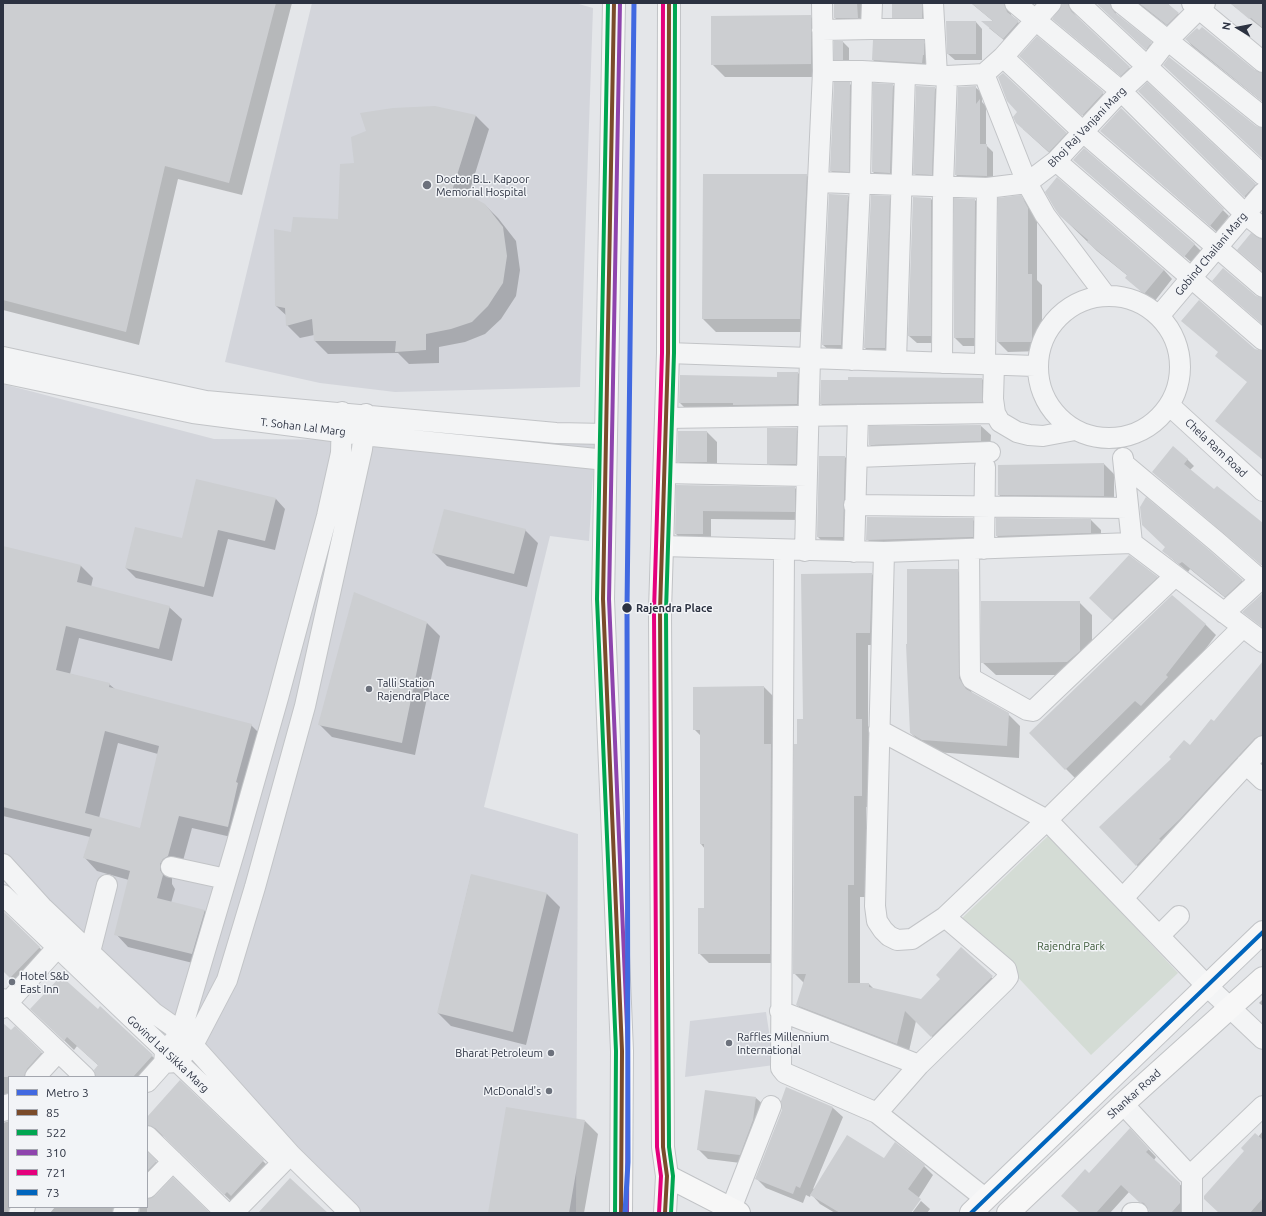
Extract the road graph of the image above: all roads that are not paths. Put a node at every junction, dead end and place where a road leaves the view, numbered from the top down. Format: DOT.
graph roads {
  1 [pos="614,3"];
  2 [pos="669,3"];
  3 [pos="822,3"];
  4 [pos="872,3"];
  5 [pos="933,3"];
  6 [pos="1015,3"];
  7 [pos="1051,3"];
  8 [pos="1079,3"];
  9 [pos="1121,3"];
  10 [pos="1199,5"];
  11 [pos="1035,20"];
  12 [pos="871,29"];
  13 [pos="934,29"];
  14 [pos="822,30"];
  15 [pos="1167,41"];
  16 [pos="1003,57"];
  17 [pos="1263,62"];
  18 [pos="1147,67"];
  19 [pos="823,71"];
  20 [pos="862,71"];
  21 [pos="905,74"];
  22 [pos="984,74"];
  23 [pos="942,75"];
  24 [pos="1121,91"];
  25 [pos="1263,117"];
  26 [pos="1083,132"];
  27 [pos="1056,161"];
  28 [pos="1263,175"];
  29 [pos="818,182"];
  30 [pos="860,183"];
  31 [pos="1027,183"];
  32 [pos="902,184"];
  33 [pos="943,185"];
  34 [pos="987,188"];
  35 [pos="1263,193"];
  36 [pos="1245,214"];
  37 [pos="1263,228"];
  38 [pos="1217,248"];
  39 [pos="1191,278"];
  40 [pos="1263,287"];
  41 [pos="1106,296"];
  42 [pos="1159,316"];
  43 [pos="1263,340"];
  44 [pos="668,353"];
  45 [pos="3,357"];
  46 [pos="810,358"];
  47 [pos="852,360"];
  48 [pos="896,361"];
  49 [pos="942,363"];
  50 [pos="990,364"];
  51 [pos="1035,366"];
  52 [pos="3,373"];
  53 [pos="1169,405"];
  54 [pos="342,412"];
  55 [pos="995,413"];
  56 [pos="366,414"];
  57 [pos="858,416"];
  58 [pos="809,417"];
  59 [pos="666,418"];
  60 [pos="1075,430"];
  61 [pos="342,432"];
  62 [pos="607,434"];
  63 [pos="363,435"];
  64 [pos="1121,438"];
  65 [pos="857,457"];
  66 [pos="606,460"];
  67 [pos="1124,464"];
  68 [pos="664,473"];
  69 [pos="807,476"];
  70 [pos="1261,484"];
  71 [pos="854,505"];
  72 [pos="985,507"];
  73 [pos="1128,508"];
  74 [pos="1132,543"];
  75 [pos="662,546"];
  76 [pos="977,549"];
  77 [pos="784,550"];
  78 [pos="805,551"];
  79 [pos="854,552"];
  80 [pos="884,552"];
  81 [pos="1175,576"];
  82 [pos="1262,580"];
  83 [pos="1224,613"];
  84 [pos="1242,627"];
  85 [pos="1263,642"];
  86 [pos="278,698"];
  87 [pos="305,706"];
  88 [pos="879,730"];
  89 [pos="1263,746"];
  90 [pos="1246,764"];
  91 [pos="1263,780"];
  92 [pos="1047,820"];
  93 [pos="3,864"];
  94 [pos="172,867"];
  95 [pos="226,879"];
  96 [pos="107,885"];
  97 [pos="3,895"];
  98 [pos="1123,898"];
  99 [pos="1179,916"];
  100 [pos="945,917"];
  101 [pos="1263,932"];
  102 [pos="1159,936"];
  103 [pos="57,948"];
  104 [pos="90,952"];
  105 [pos="1263,978"];
  106 [pos="1207,986"];
  107 [pos="4,1004"];
  108 [pos="1231,1008"];
  109 [pos="780,1011"];
  110 [pos="187,1038"];
  111 [pos="1263,1038"];
  112 [pos="58,1052"];
  113 [pos="169,1059"];
  114 [pos="919,1065"];
  115 [pos="36,1076"];
  116 [pos="84,1076"];
  117 [pos="148,1081"];
  118 [pos="1123,1104"];
  119 [pos="771,1106"];
  120 [pos="1263,1106"];
  121 [pos="877,1113"];
  122 [pos="148,1137"];
  123 [pos="173,1161"];
  124 [pos="283,1162"];
  125 [pos="1192,1173"];
  126 [pos="667,1176"];
  127 [pos="148,1187"];
  128 [pos="979,1208"];
  129 [pos="727,1210"];
  130 [pos="226,1213"];
  131 [pos="233,1213"];
  132 [pos="332,1213"];
  133 [pos="350,1213"];
  134 [pos="621,1213"];
  135 [pos="665,1213"];
  136 [pos="1008,1213"];
  137 [pos="1132,1213"];
  138 [pos="1138,1213"];
  139 [pos="1192,1213"];
  1 -- 62 [label="main road"];
  2 -- 44 [label="main road"];
  3 -- 14 [label="street"];
  4 -- 12 [label="street"];
  5 -- 13 [label="street"];
  6 -- 11 [label="street"];
  7 -- 11 [label="street"];
  8 -- 18 [label="street"];
  9 -- 15 [label="street"];
  10 -- 15 [label="street, Bhoj Raj Vanjani Marg"];
  10 -- 17 [label="street"];
  11 -- 16 [label="street"];
  11 -- 24 [label="street"];
  12 -- 13 [label="street"];
  12 -- 14 [label="street"];
  13 -- 23 [label="street"];
  14 -- 19 [label="street"];
  15 -- 18 [label="street, Bhoj Raj Vanjani Marg"];
  15 -- 25 [label="street"];
  16 -- 22 [label="street"];
  16 -- 26 [label="street"];
  18 -- 24 [label="street, Bhoj Raj Vanjani Marg"];
  18 -- 28 [label="street"];
  19 -- 20 [label="street"];
  19 -- 29 [label="street"];
  20 -- 21 [label="street"];
  20 -- 30 [label="street"];
  21 -- 23 [label="street"];
  21 -- 32 [label="street"];
  22 -- 23 [label="street"];
  22 -- 31 [label="street"];
  23 -- 33 [label="street"];
  24 -- 26 [label="street, Bhoj Raj Vanjani Marg"];
  24 -- 36 [label="street"];
  26 -- 27 [label="street, Bhoj Raj Vanjani Marg"];
  26 -- 38 [label="street"];
  27 -- 31 [label="street, Bhoj Raj Vanjani Marg"];
  27 -- 39 [label="street"];
  29 -- 30 [label="street"];
  29 -- 46 [label="street"];
  30 -- 32 [label="street"];
  30 -- 47 [label="street"];
  31 -- 34 [label="street"];
  31 -- 41 [label="street"];
  32 -- 33 [label="street"];
  32 -- 48 [label="street"];
  33 -- 34 [label="street"];
  33 -- 49 [label="street"];
  34 -- 50 [label="street"];
  35 -- 36 [label="street, Gobind Chailani Marg"];
  36 -- 37 [label="street"];
  36 -- 38 [label="street, Gobind Chailani Marg"];
  38 -- 39 [label="street, Gobind Chailani Marg"];
  38 -- 40 [label="street"];
  39 -- 42 [label="street, Gobind Chailani Marg"];
  39 -- 43 [label="street"];
  41 -- 42 [label="street"];
  41 -- 51 [label="street"];
  42 -- 53 [label="street"];
  44 -- 46 [label="street"];
  44 -- 59 [label="main road"];
  45 -- 54 [label="street, T. Sohan Lal Marg"];
  46 -- 47 [label="street"];
  46 -- 58 [label="street"];
  47 -- 48 [label="street"];
  48 -- 49 [label="street"];
  49 -- 50 [label="street"];
  50 -- 51 [label="street"];
  50 -- 55 [label="street"];
  51 -- 60 [label="street"];
  52 -- 61 [label="street, T. Sohan Lal Marg"];
  53 -- 64 [label="street"];
  53 -- 70 [label="street, Chela Ram Road"];
  54 -- 56 [label="street, T. Sohan Lal Marg"];
  54 -- 61 [label="street"];
  55 -- 57 [label="street"];
  55 -- 60 [label="street"];
  56 -- 62 [label="street, T. Sohan Lal Marg"];
  56 -- 63 [label="street"];
  57 -- 58 [label="street"];
  57 -- 65 [label="street"];
  58 -- 59 [label="street"];
  58 -- 69 [label="street"];
  59 -- 68 [label="main road"];
  60 -- 64 [label="street"];
  61 -- 63 [label="street, T. Sohan Lal Marg"];
  61 -- 86 [label="street"];
  62 -- 66 [label="main road"];
  63 -- 66 [label="street, T. Sohan Lal Marg"];
  63 -- 87 [label="street"];
  64 -- 67 [label="street"];
  65 -- 71 [label="street"];
  65 -- 72 [label="street"];
  66 -- 134 [label="main road"];
  67 -- 73 [label="street"];
  67 -- 82 [label="street"];
  68 -- 69 [label="street"];
  68 -- 75 [label="main road"];
  69 -- 78 [label="street"];
  71 -- 72 [label="street"];
  71 -- 79 [label="street"];
  72 -- 73 [label="street"];
  72 -- 76 [label="street"];
  73 -- 74 [label="street"];
  74 -- 76 [label="street"];
  74 -- 81 [label="street"];
  75 -- 77 [label="street"];
  75 -- 126 [label="main road"];
  76 -- 80 [label="street"];
  76 -- 81 [label="street"];
  77 -- 78 [label="street"];
  77 -- 109 [label="street"];
  78 -- 79 [label="street"];
  79 -- 80 [label="street"];
  80 -- 88 [label="street"];
  81 -- 83 [label="street"];
  82 -- 83 [label="street"];
  83 -- 84 [label="street"];
  84 -- 85 [label="street"];
  84 -- 92 [label="street"];
  86 -- 87 [label="street"];
  86 -- 95 [label="street"];
  87 -- 110 [label="street"];
  88 -- 92 [label="street"];
  88 -- 100 [label="street"];
  89 -- 90 [label="street"];
  90 -- 91 [label="street"];
  90 -- 98 [label="street"];
  92 -- 98 [label="street"];
  92 -- 100 [label="street"];
  93 -- 104 [label="street, Govind Lal Sikka Marg"];
  94 -- 95 [label="street"];
  95 -- 110 [label="street"];
  96 -- 104 [label="street"];
  97 -- 103 [label="street, Govind Lal Sikka Marg"];
  98 -- 102 [label="street"];
  99 -- 102 [label="street"];
  100 -- 114 [label="street"];
  101 -- 106 [label="main road"];
  102 -- 106 [label="street"];
  103 -- 107 [label="street"];
  103 -- 113 [label="street, Govind Lal Sikka Marg"];
  104 -- 110 [label="street, Govind Lal Sikka Marg"];
  105 -- 108 [label="main road, Shankar Road"];
  106 -- 108 [label="street"];
  106 -- 128 [label="main road"];
  107 -- 112 [label="street"];
  108 -- 111 [label="street"];
  108 -- 118 [label="main road, Shankar Road"];
  109 -- 114 [label="street"];
  109 -- 121 [label="street"];
  110 -- 113 [label="street"];
  110 -- 133 [label="street, Govind Lal Sikka Marg"];
  112 -- 115 [label="street"];
  112 -- 116 [label="street"];
  113 -- 117 [label="street"];
  113 -- 124 [label="street, Govind Lal Sikka Marg"];
  114 -- 121 [label="street"];
  118 -- 125 [label="street"];
  118 -- 136 [label="main road, Shankar Road"];
  119 -- 129 [label="street"];
  120 -- 125 [label="street"];
  121 -- 128 [label="street"];
  122 -- 123 [label="street"];
  123 -- 127 [label="street"];
  123 -- 130 [label="street"];
  124 -- 131 [label="street"];
  124 -- 132 [label="street, Govind Lal Sikka Marg"];
  125 -- 139 [label="street"];
  126 -- 129 [label="main road"];
  126 -- 135 [label="main road"];
  137 -- 138 [label="street"];
}
